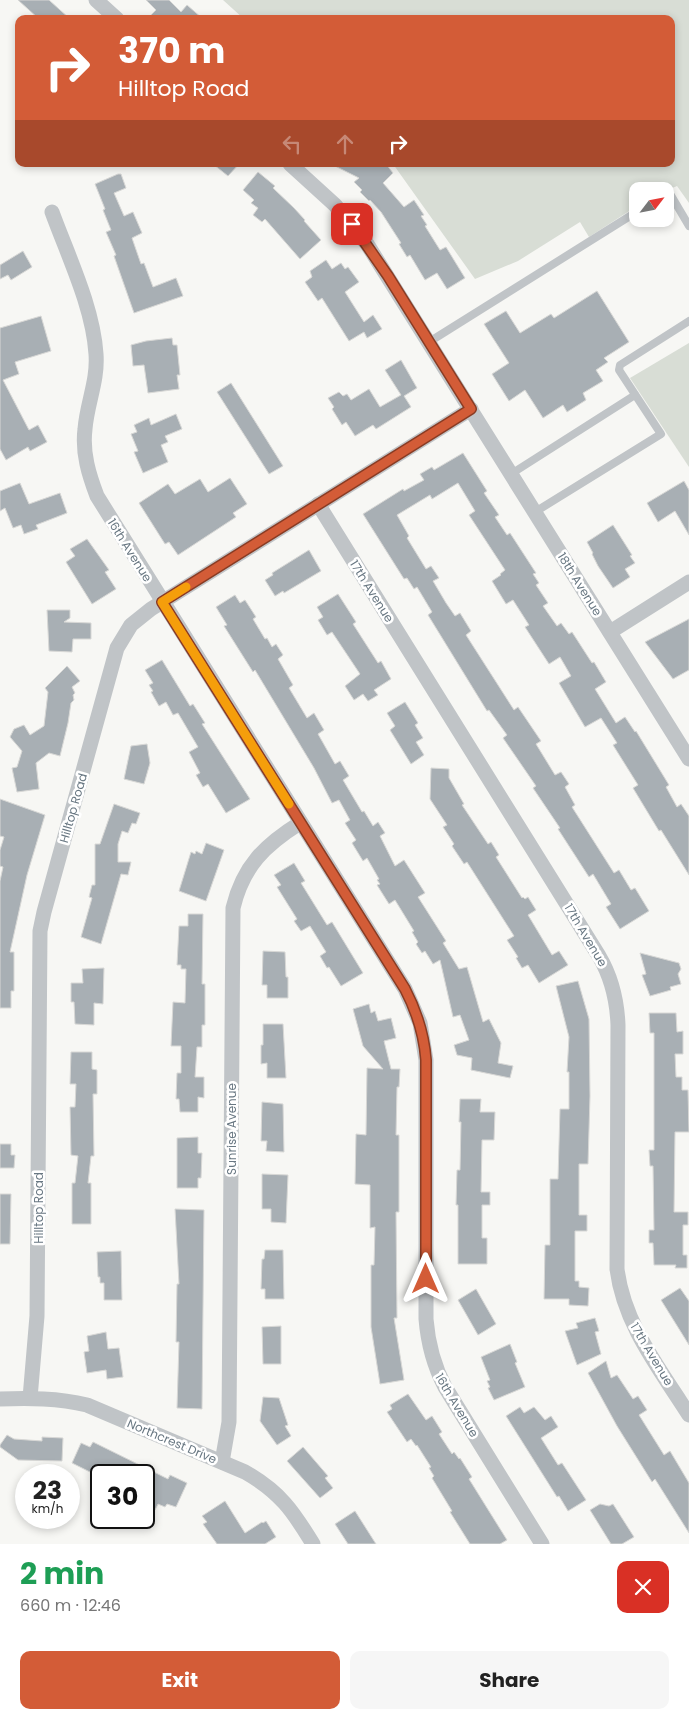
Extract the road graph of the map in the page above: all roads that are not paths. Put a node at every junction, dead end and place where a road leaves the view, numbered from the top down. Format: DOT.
graph roads {
  1 [pos="96,0"];
  2 [pos="113,15"];
  3 [pos="293,167"];
  4 [pos="674,200"];
  5 [pos="52,212"];
  6 [pos="629,217"];
  7 [pos="689,226"];
  8 [pos="689,321"];
  9 [pos="429,342"];
  10 [pos="636,395"];
  11 [pos="471,409"];
  12 [pos="511,474"];
  13 [pos="318,504"];
  14 [pos="535,512"];
  15 [pos="689,582"];
  16 [pos="162,602"];
  17 [pos="610,632"];
  18 [pos="689,759"];
  19 [pos="300,823"];
  20 [pos="30,1398"];
  21 [pos="0,1399"];
  22 [pos="689,1415"];
  23 [pos="222,1462"];
  24 [pos="313,1544"];
  25 [pos="542,1544"];
  1 -- 2 [label="street"];
  3 -- 9 [label="street, 18th Avenue"];
  4 -- 7 [label="lane"];
  5 -- 16 [label="street, 16th Avenue"];
  6 -- 9 [label="lane"];
  8 -- 10 [label="lane"];
  9 -- 11 [label="street, 18th Avenue"];
  10 -- 12 [label="lane"];
  10 -- 14 [label="lane"];
  11 -- 12 [label="street, 18th Avenue"];
  11 -- 13 [label="street, Hilltop Road"];
  12 -- 14 [label="street, 18th Avenue"];
  13 -- 16 [label="street, Hilltop Road"];
  13 -- 22 [label="street, 17th Avenue"];
  14 -- 17 [label="street, 18th Avenue"];
  15 -- 17 [label="street"];
  16 -- 19 [label="street, 16th Avenue"];
  16 -- 20 [label="street, Hilltop Road"];
  17 -- 18 [label="street, 18th Avenue"];
  19 -- 23 [label="street, Sunrise Avenue"];
  19 -- 25 [label="street, 16th Avenue"];
  20 -- 21 [label="street, Northcrest Drive"];
  20 -- 23 [label="street, Northcrest Drive"];
  23 -- 24 [label="street, Northcrest Drive"];
}
